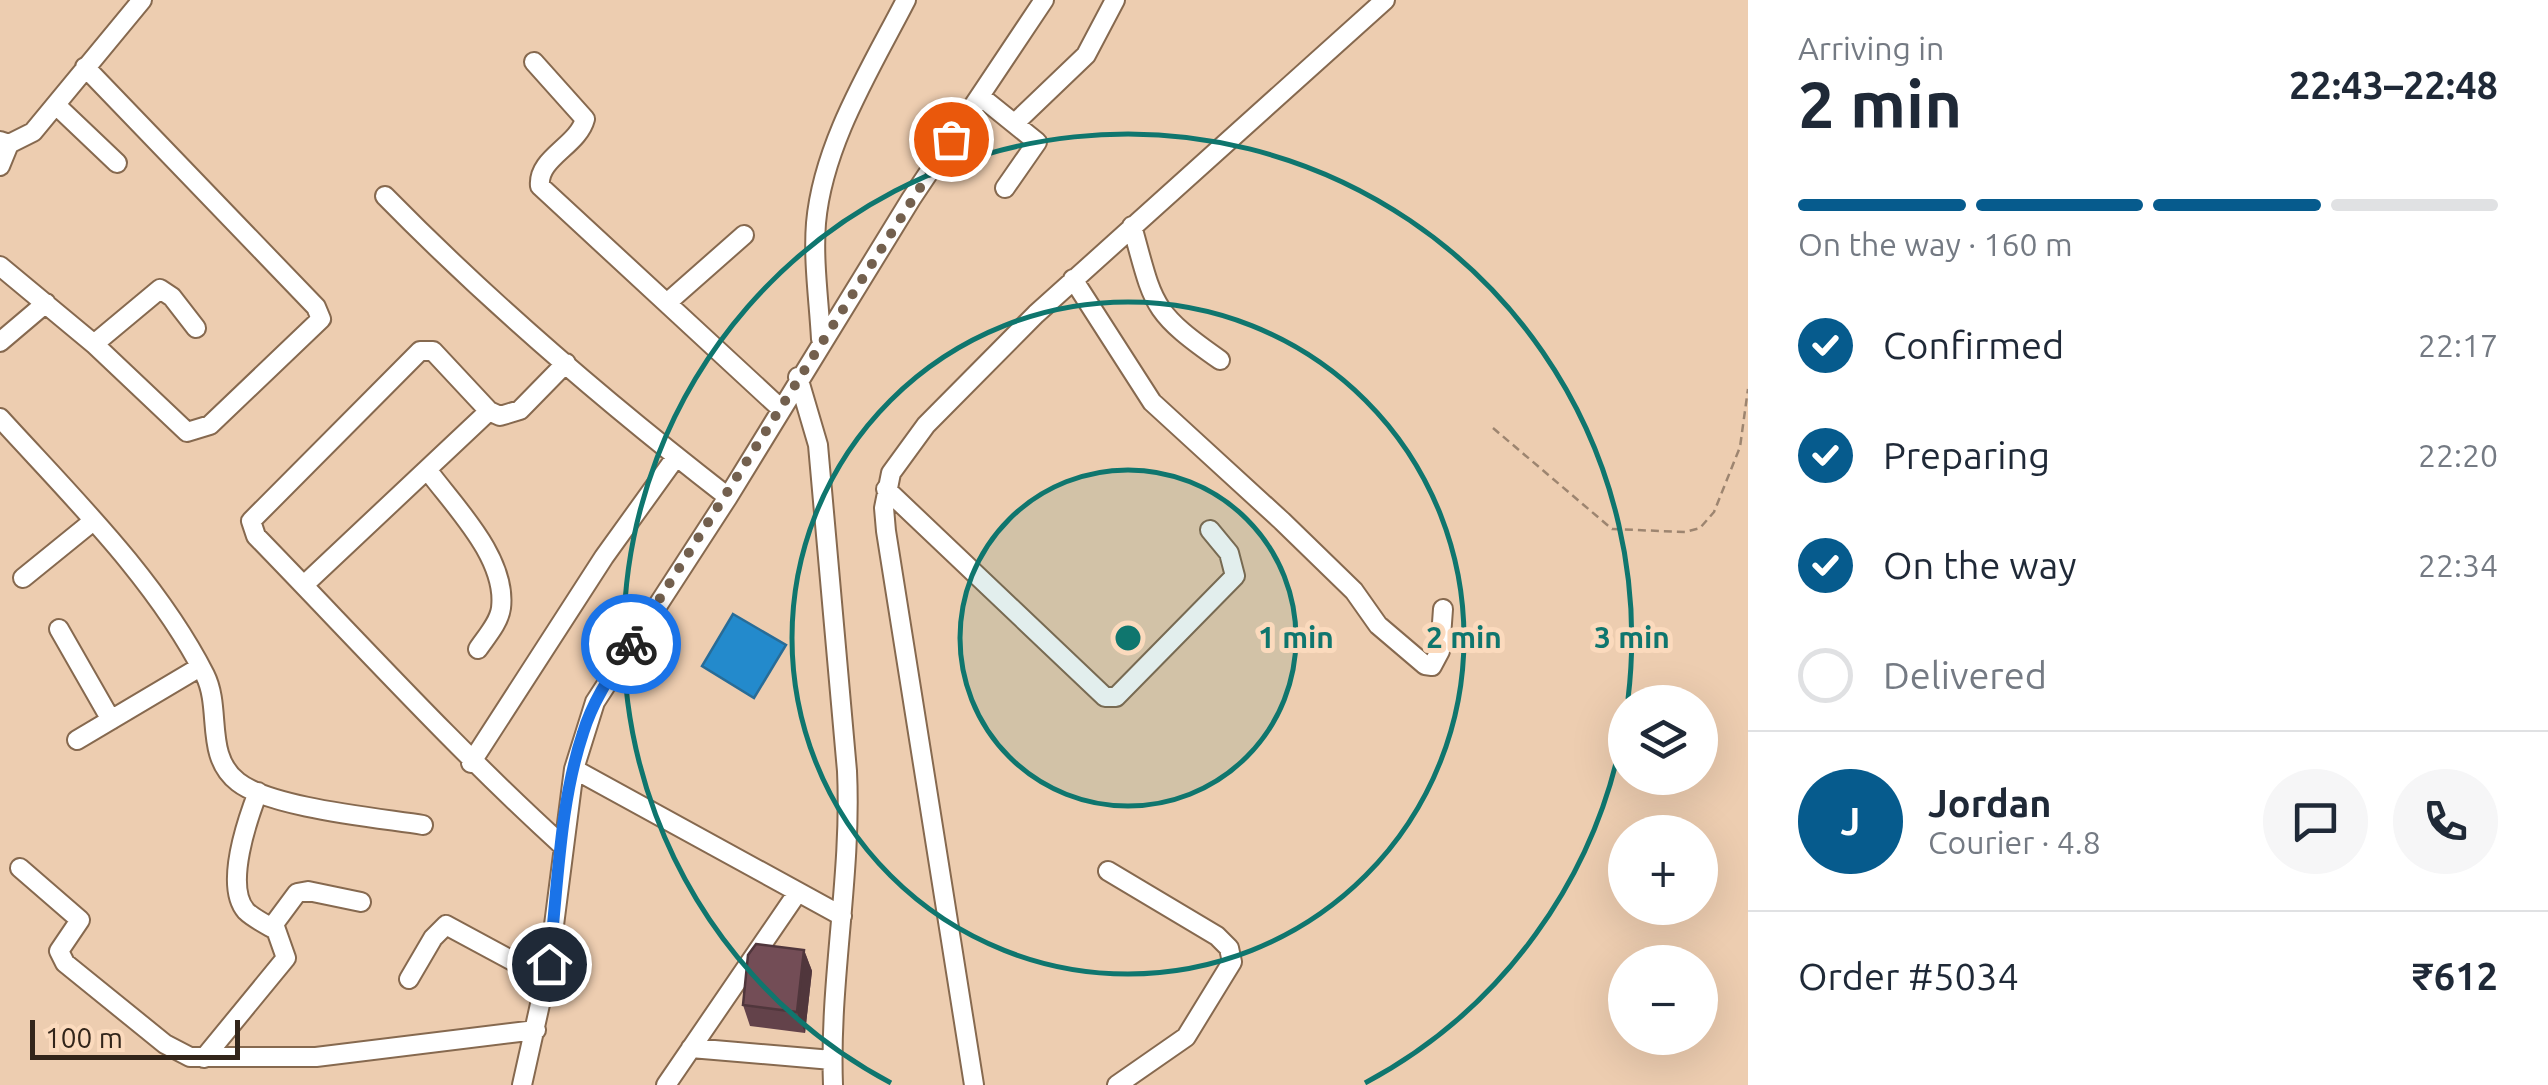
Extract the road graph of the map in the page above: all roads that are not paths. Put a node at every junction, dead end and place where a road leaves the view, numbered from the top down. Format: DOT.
graph roads {
  1 [pos="113,0"];
  2 [pos="906,0"];
  3 [pos="1044,0"];
  4 [pos="1115,0"];
  5 [pos="1386,0"];
  6 [pos="135,7"];
  7 [pos="534,62"];
  8 [pos="85,67"];
  9 [pos="980,96"];
  10 [pos="56,105"];
  11 [pos="1016,122"];
  12 [pos="4,142"];
  13 [pos="117,163"];
  14 [pos="0,166"];
  15 [pos="1005,188"];
  16 [pos="385,196"];
  17 [pos="1132,226"];
  18 [pos="744,235"];
  19 [pos="0,266"];
  20 [pos="1074,280"];
  21 [pos="668,302"];
  22 [pos="46,303"];
  23 [pos="196,328"];
  24 [pos="822,340"];
  25 [pos="0,342"];
  26 [pos="94,344"];
  27 [pos="1220,360"];
  28 [pos="566,363"];
  29 [pos="798,377"];
  30 [pos="779,407"];
  31 [pos="489,411"];
  32 [pos="0,418"];
  33 [pos="676,457"];
  34 [pos="429,472"];
  35 [pos="886,489"];
  36 [pos="728,498"];
  37 [pos="92,522"];
  38 [pos="1210,530"];
  39 [pos="23,578"];
  40 [pos="304,585"];
  41 [pos="1443,608"];
  42 [pos="59,629"];
  43 [pos="478,649"];
  44 [pos="200,667"];
  45 [pos="111,720"];
  46 [pos="77,740"];
  47 [pos="470,763"];
  48 [pos="574,769"];
  49 [pos="258,792"];
  50 [pos="424,825"];
  51 [pos="563,846"];
  52 [pos="20,868"];
  53 [pos="1108,871"];
  54 [pos="798,892"];
  55 [pos="362,902"];
  56 [pos="842,916"];
  57 [pos="274,929"];
  58 [pos="409,980"];
  59 [pos="546,980"];
  60 [pos="536,1030"];
  61 [pos="691,1048"];
  62 [pos="204,1058"];
  63 [pos="832,1060"];
  64 [pos="522,1085"];
  65 [pos="666,1085"];
  66 [pos="833,1085"];
  67 [pos="974,1085"];
  68 [pos="1117,1085"];
  1 -- 6 [label="street"];
  2 -- 24 [label="street"];
  3 -- 9 [label="street"];
  4 -- 11 [label="street"];
  5 -- 17 [label="street"];
  6 -- 8 [label="street"];
  7 -- 21 [label="street"];
  8 -- 10 [label="street"];
  8 -- 26 [label="street"];
  9 -- 11 [label="street"];
  9 -- 24 [label="street"];
  10 -- 12 [label="street"];
  10 -- 13 [label="street"];
  11 -- 15 [label="street"];
  12 -- 14 [label="street"];
  16 -- 28 [label="street"];
  17 -- 20 [label="street"];
  17 -- 27 [label="street"];
  18 -- 21 [label="street"];
  19 -- 22 [label="street"];
  20 -- 35 [label="street"];
  20 -- 41 [label="street"];
  21 -- 30 [label="street"];
  22 -- 25 [label="street"];
  22 -- 26 [label="street"];
  23 -- 26 [label="street"];
  24 -- 29 [label="street"];
  28 -- 31 [label="street"];
  28 -- 33 [label="street"];
  29 -- 30 [label="street"];
  29 -- 56 [label="street"];
  30 -- 36 [label="street"];
  31 -- 34 [label="street"];
  31 -- 40 [label="street"];
  32 -- 37 [label="street"];
  33 -- 36 [label="street"];
  33 -- 47 [label="street"];
  34 -- 40 [label="street"];
  34 -- 43 [label="street"];
  35 -- 38 [label="street"];
  35 -- 67 [label="street"];
  36 -- 48 [label="street"];
  37 -- 39 [label="street"];
  37 -- 44 [label="street"];
  40 -- 47 [label="street"];
  42 -- 45 [label="street"];
  44 -- 45 [label="street"];
  44 -- 49 [label="street"];
  45 -- 46 [label="street"];
  47 -- 51 [label="street"];
  48 -- 51 [label="street"];
  48 -- 54 [label="street"];
  49 -- 50 [label="street"];
  49 -- 57 [label="street"];
  51 -- 59 [label="street"];
  52 -- 62 [label="street"];
  53 -- 68 [label="street"];
  54 -- 56 [label="street"];
  54 -- 61 [label="street"];
  55 -- 57 [label="street"];
  56 -- 63 [label="street"];
  57 -- 62 [label="street"];
  58 -- 59 [label="street"];
  59 -- 60 [label="street"];
  60 -- 62 [label="street"];
  60 -- 64 [label="street"];
  61 -- 63 [label="street"];
  61 -- 65 [label="street"];
  63 -- 66 [label="street"];
}
